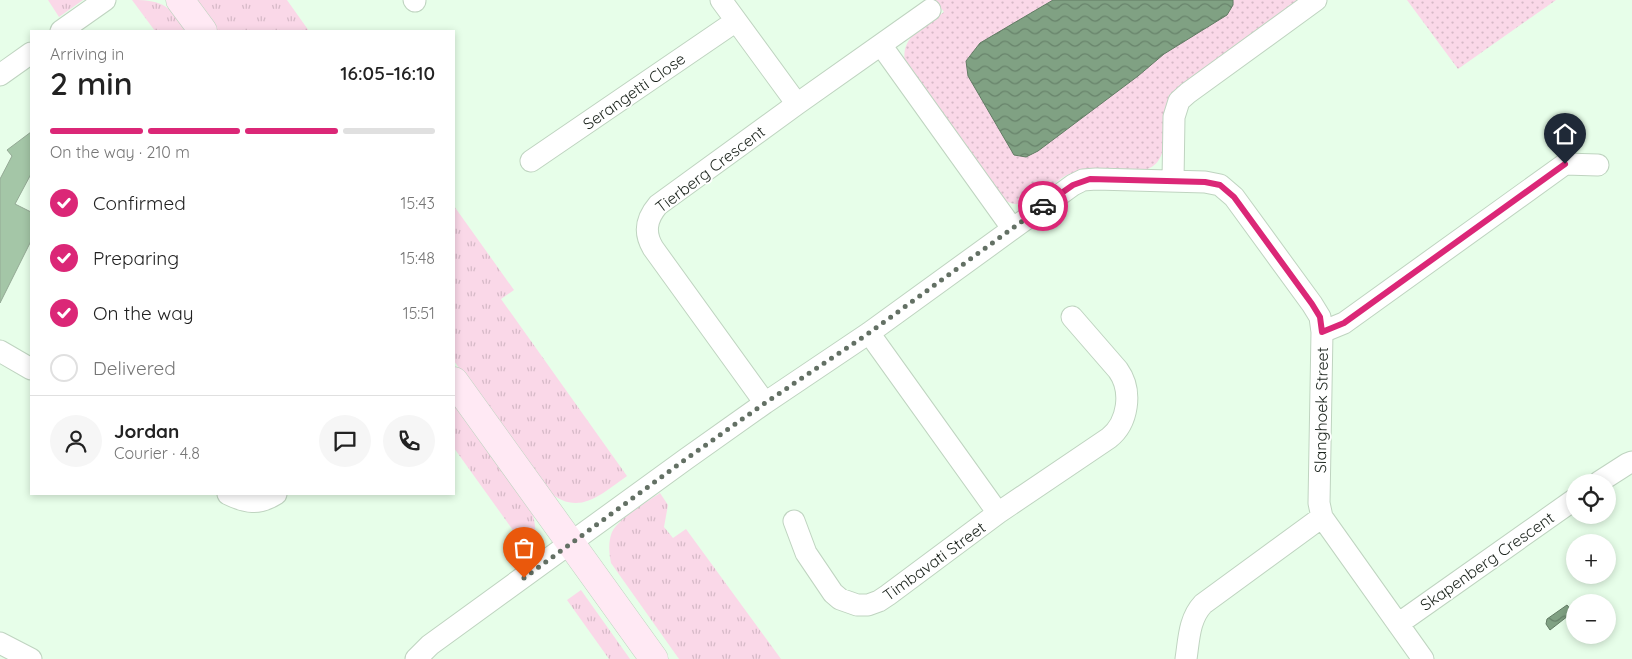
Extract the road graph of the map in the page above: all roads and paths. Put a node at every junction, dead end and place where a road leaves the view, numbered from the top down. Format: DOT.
graph roads {
  1 [pos="105,0"];
  2 [pos="180,0"];
  3 [pos="720,0"];
  4 [pos="1316,0"];
  5 [pos="930,10"];
  6 [pos="736,20"];
  7 [pos="62,30"];
  8 [pos="202,30"];
  9 [pos="881,45"];
  10 [pos="30,53"];
  11 [pos="0,75"];
  12 [pos="797,104"];
  13 [pos="531,161"];
  14 [pos="1598,165"];
  15 [pos="1173,181"];
  16 [pos="1012,228"];
  17 [pos="1072,317"];
  18 [pos="1322,332"];
  19 [pos="869,333"];
  20 [pos="0,351"];
  21 [pos="30,368"];
  22 [pos="455,382"];
  23 [pos="765,403"];
  24 [pos="1632,462"];
  25 [pos="1611,474"];
  26 [pos="230,495"];
  27 [pos="274,495"];
  28 [pos="1566,505"];
  29 [pos="998,513"];
  30 [pos="1322,517"];
  31 [pos="794,521"];
  32 [pos="571,544"];
  33 [pos="1398,624"];
  34 [pos="0,643"];
  35 [pos="31,659"];
  36 [pos="416,659"];
  37 [pos="654,659"];
  38 [pos="1186,659"];
  39 [pos="1423,659"];
  1 -- 7 [label="street"];
  2 -- 8 [label="street"];
  3 -- 6 [label="street"];
  4 -- 15 [label="street"];
  5 -- 9 [label="street, Tierberg Crescent"];
  6 -- 12 [label="street"];
  6 -- 13 [label="street, Serangetti Close"];
  9 -- 12 [label="street, Tierberg Crescent"];
  9 -- 16 [label="street"];
  10 -- 11 [label="street"];
  12 -- 23 [label="street, Tierberg Crescent"];
  14 -- 18 [label="street"];
  15 -- 16 [label="street, Slanghoek Street"];
  15 -- 18 [label="street, Slanghoek Street"];
  16 -- 19 [label="street, Slanghoek Street"];
  17 -- 29 [label="street, Timbavati Street"];
  18 -- 30 [label="street, Slanghoek Street"];
  19 -- 23 [label="street, Slanghoek Street"];
  19 -- 29 [label="street, Timbavati Street"];
  20 -- 21 [label="street"];
  22 -- 32 [label="street"];
  23 -- 32 [label="street, Slanghoek Street"];
  24 -- 25 [label="street"];
  26 -- 27 [label="street"];
  28 -- 33 [label="street, Skapenberg Crescent"];
  29 -- 31 [label="street, Timbavati Street"];
  30 -- 33 [label="street, Slanghoek Street"];
  30 -- 38 [label="street"];
  32 -- 36 [label="street, Slanghoek Street"];
  32 -- 37 [label="street"];
  33 -- 39 [label="street, Slanghoek Street"];
  34 -- 35 [label="street"];
}
